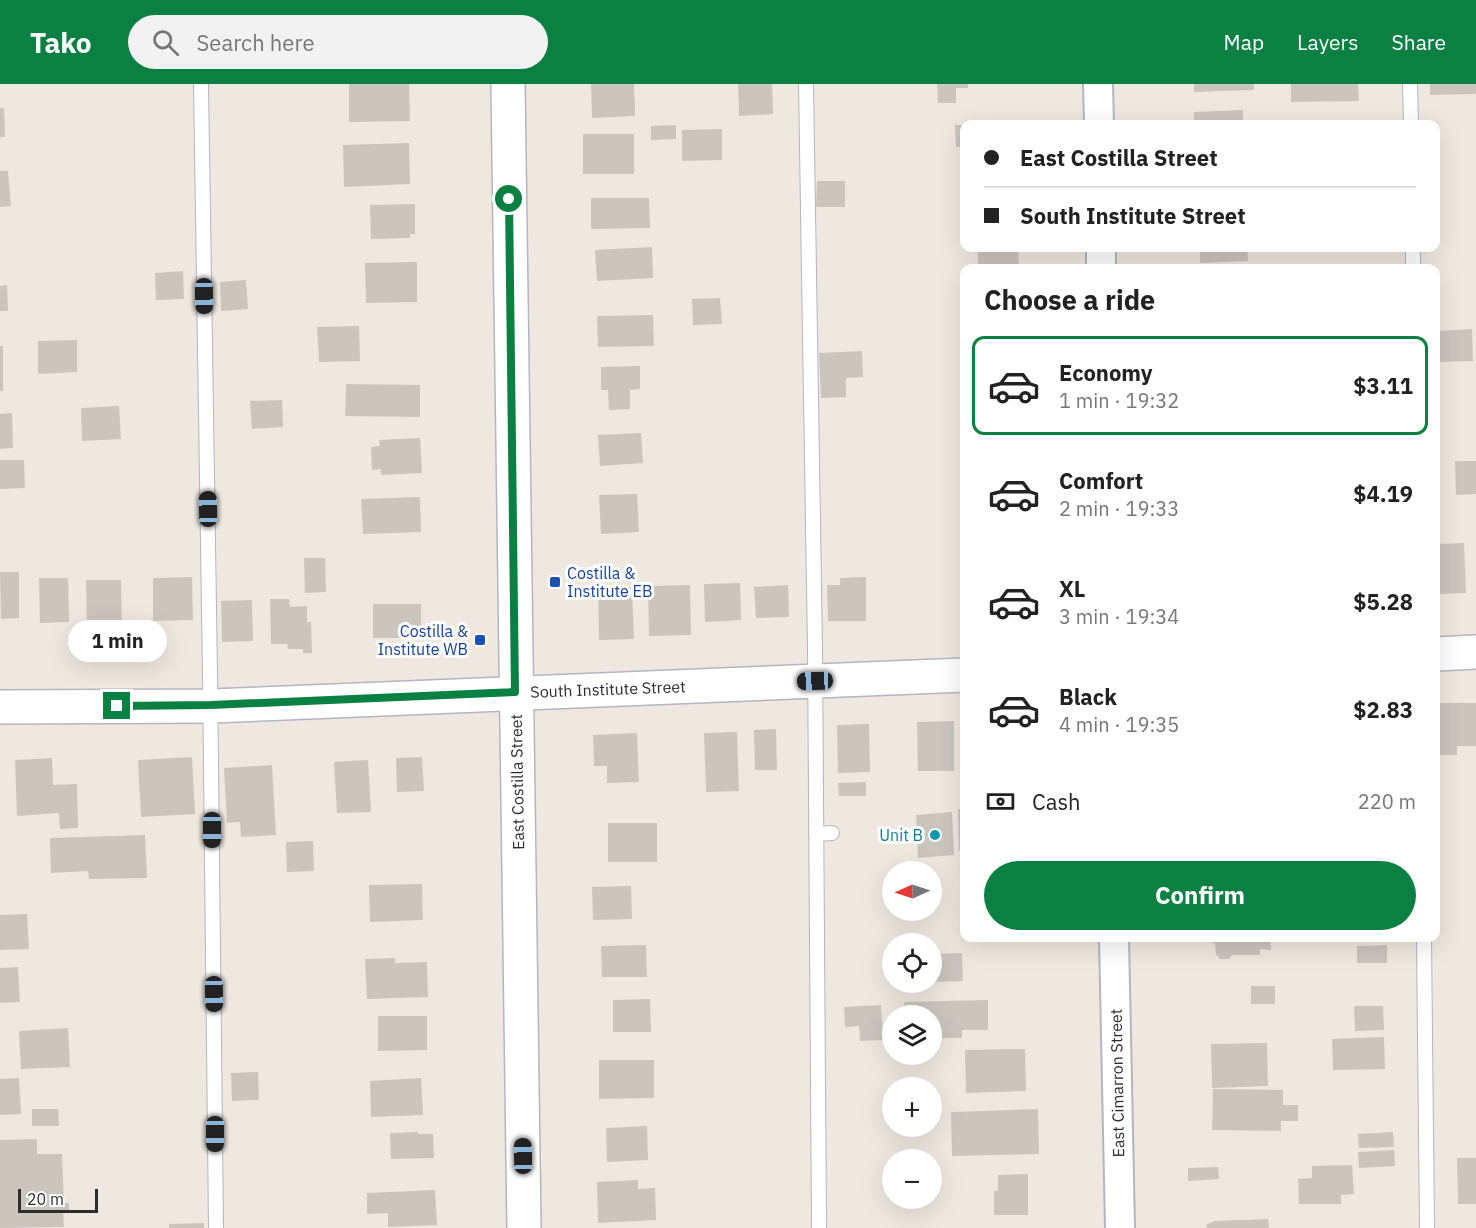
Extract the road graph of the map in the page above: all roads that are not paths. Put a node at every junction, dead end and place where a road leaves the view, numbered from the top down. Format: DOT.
graph roads {
  1 [pos="201,84"];
  2 [pos="508,84"];
  3 [pos="806,84"];
  4 [pos="1098,84"];
  5 [pos="1410,84"];
  6 [pos="1098,120"];
  7 [pos="1411,120"];
  8 [pos="1476,652"];
  9 [pos="1440,654"];
  10 [pos="960,675"];
  11 [pos="815,681"];
  12 [pos="515,692"];
  13 [pos="211,705"];
  14 [pos="0,707"];
  15 [pos="832,832"];
  16 [pos="816,834"];
  17 [pos="1114,942"];
  18 [pos="1424,942"];
  19 [pos="216,1228"];
  20 [pos="524,1228"];
  21 [pos="819,1228"];
  22 [pos="1120,1228"];
  23 [pos="1427,1228"];
  1 -- 13 [label="lane"];
  2 -- 12 [label="street, East Costilla Street"];
  3 -- 11 [label="lane"];
  4 -- 6 [label="street"];
  5 -- 7 [label="lane"];
  8 -- 9 [label="street"];
  10 -- 11 [label="street, South Institute Street"];
  11 -- 12 [label="street, South Institute Street"];
  11 -- 16 [label="lane"];
  12 -- 13 [label="street, South Institute Street"];
  12 -- 20 [label="street, East Costilla Street"];
  13 -- 14 [label="street, South Institute Street"];
  13 -- 19 [label="lane"];
  15 -- 16 [label="lane"];
  16 -- 21 [label="lane"];
  17 -- 22 [label="street, East Cimarron Street"];
  18 -- 23 [label="lane"];
}
